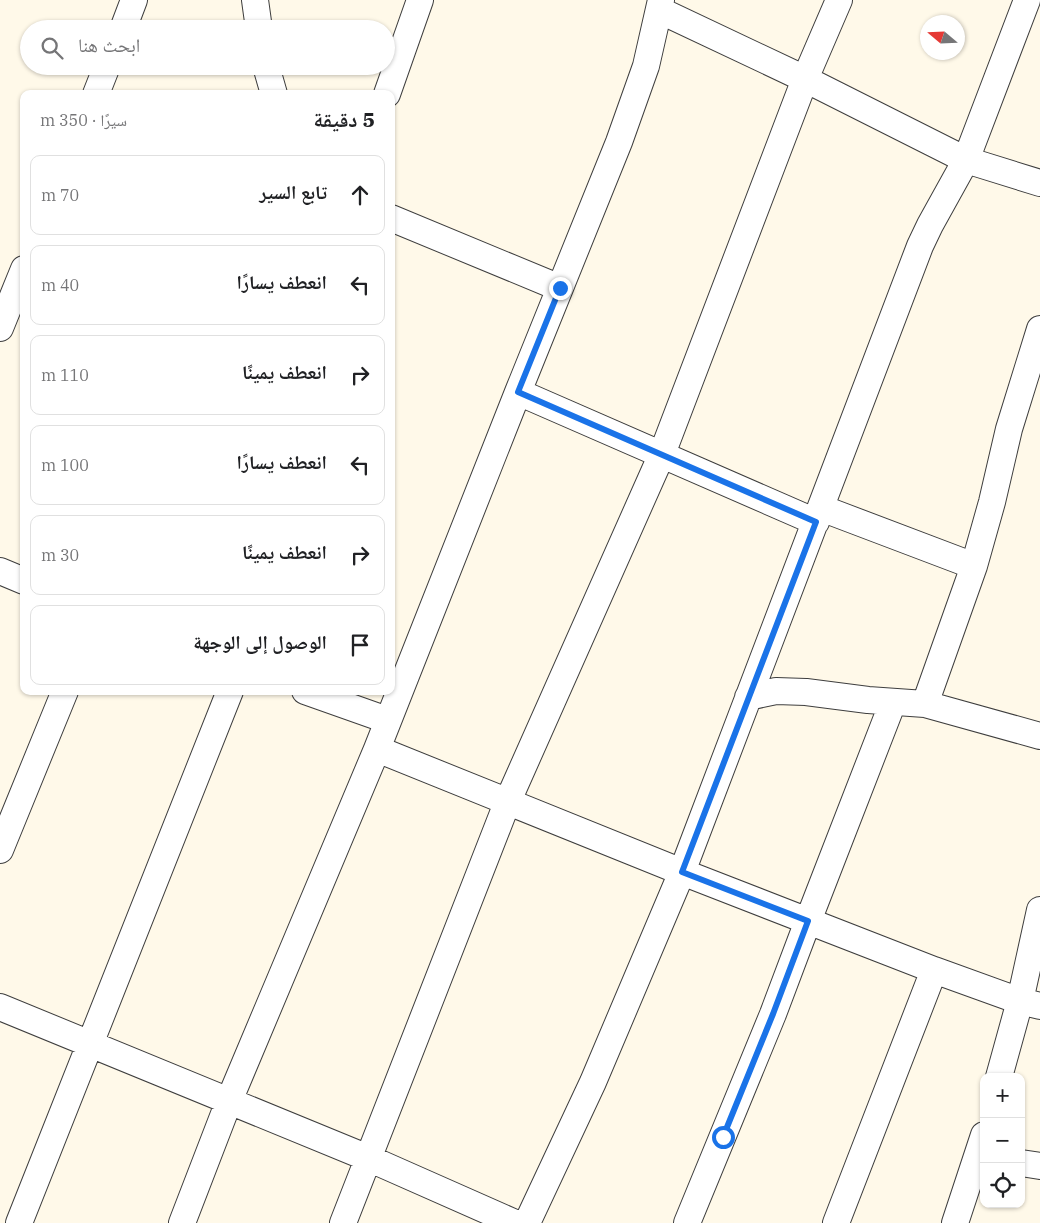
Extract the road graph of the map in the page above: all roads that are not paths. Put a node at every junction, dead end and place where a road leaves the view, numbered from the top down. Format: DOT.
graph roads {
  1 [pos="134,0"];
  2 [pos="255,0"];
  3 [pos="420,0"];
  4 [pos="839,0"];
  5 [pos="1027,0"];
  6 [pos="660,5"];
  7 [pos="126,20"];
  8 [pos="258,20"];
  9 [pos="395,69"];
  10 [pos="103,75"];
  11 [pos="269,75"];
  12 [pos="393,75"];
  13 [pos="805,79"];
  14 [pos="98,90"];
  15 [pos="273,90"];
  16 [pos="387,90"];
  17 [pos="966,160"];
  18 [pos="1040,183"];
  19 [pos="395,220"];
  20 [pos="20,279"];
  21 [pos="560,288"];
  22 [pos="0,328"];
  23 [pos="1040,329"];
  24 [pos="518,392"];
  25 [pos="662,454"];
  26 [pos="819,515"];
  27 [pos="974,566"];
  28 [pos="0,572"];
  29 [pos="20,580"];
  30 [pos="63,695"];
  31 [pos="228,695"];
  32 [pos="315,695"];
  33 [pos="748,697"];
  34 [pos="893,702"];
  35 [pos="925,704"];
  36 [pos="387,720"];
  37 [pos="1040,736"];
  38 [pos="376,749"];
  39 [pos="507,803"];
  40 [pos="0,850"];
  41 [pos="682,872"];
  42 [pos="1040,910"];
  43 [pos="808,921"];
  44 [pos="934,970"];
  45 [pos="1030,1004"];
  46 [pos="0,1007"];
  47 [pos="89,1044"];
  48 [pos="1001,1073"];
  49 [pos="230,1101"];
  50 [pos="980,1151"];
  51 [pos="368,1158"];
  52 [pos="1025,1164"];
  53 [pos="1040,1166"];
  54 [pos="19,1223"];
  55 [pos="182,1223"];
  56 [pos="343,1223"];
  57 [pos="515,1223"];
  58 [pos="527,1223"];
  59 [pos="688,1223"];
  60 [pos="836,1223"];
  61 [pos="955,1223"];
  1 -- 7 [label="street"];
  2 -- 8 [label="street"];
  3 -- 9 [label="street"];
  4 -- 13 [label="street"];
  5 -- 17 [label="street"];
  6 -- 13 [label="street"];
  6 -- 21 [label="street"];
  10 -- 14 [label="street"];
  11 -- 15 [label="street"];
  12 -- 16 [label="street"];
  13 -- 17 [label="street"];
  13 -- 25 [label="street"];
  17 -- 18 [label="street"];
  17 -- 26 [label="street"];
  19 -- 21 [label="street"];
  20 -- 22 [label="street"];
  21 -- 24 [label="street"];
  23 -- 27 [label="street"];
  24 -- 25 [label="street"];
  24 -- 36 [label="street"];
  25 -- 26 [label="street"];
  25 -- 39 [label="street"];
  26 -- 27 [label="street"];
  26 -- 33 [label="street"];
  27 -- 35 [label="street"];
  28 -- 29 [label="street"];
  30 -- 40 [label="street"];
  31 -- 47 [label="street"];
  32 -- 36 [label="street"];
  33 -- 34 [label="street"];
  33 -- 41 [label="street"];
  34 -- 35 [label="street"];
  34 -- 43 [label="street"];
  35 -- 37 [label="street"];
  36 -- 38 [label="street"];
  38 -- 39 [label="street"];
  38 -- 49 [label="street"];
  39 -- 41 [label="street"];
  39 -- 51 [label="street"];
  41 -- 43 [label="street"];
  41 -- 58 [label="street"];
  42 -- 45 [label="street"];
  43 -- 44 [label="street"];
  43 -- 59 [label="street"];
  44 -- 45 [label="street"];
  44 -- 60 [label="street"];
  45 -- 48 [label="street"];
  46 -- 47 [label="street"];
  47 -- 49 [label="street"];
  47 -- 54 [label="street"];
  49 -- 51 [label="street"];
  49 -- 55 [label="street"];
  50 -- 61 [label="street"];
  51 -- 56 [label="street"];
  51 -- 57 [label="street"];
  52 -- 53 [label="street"];
}
